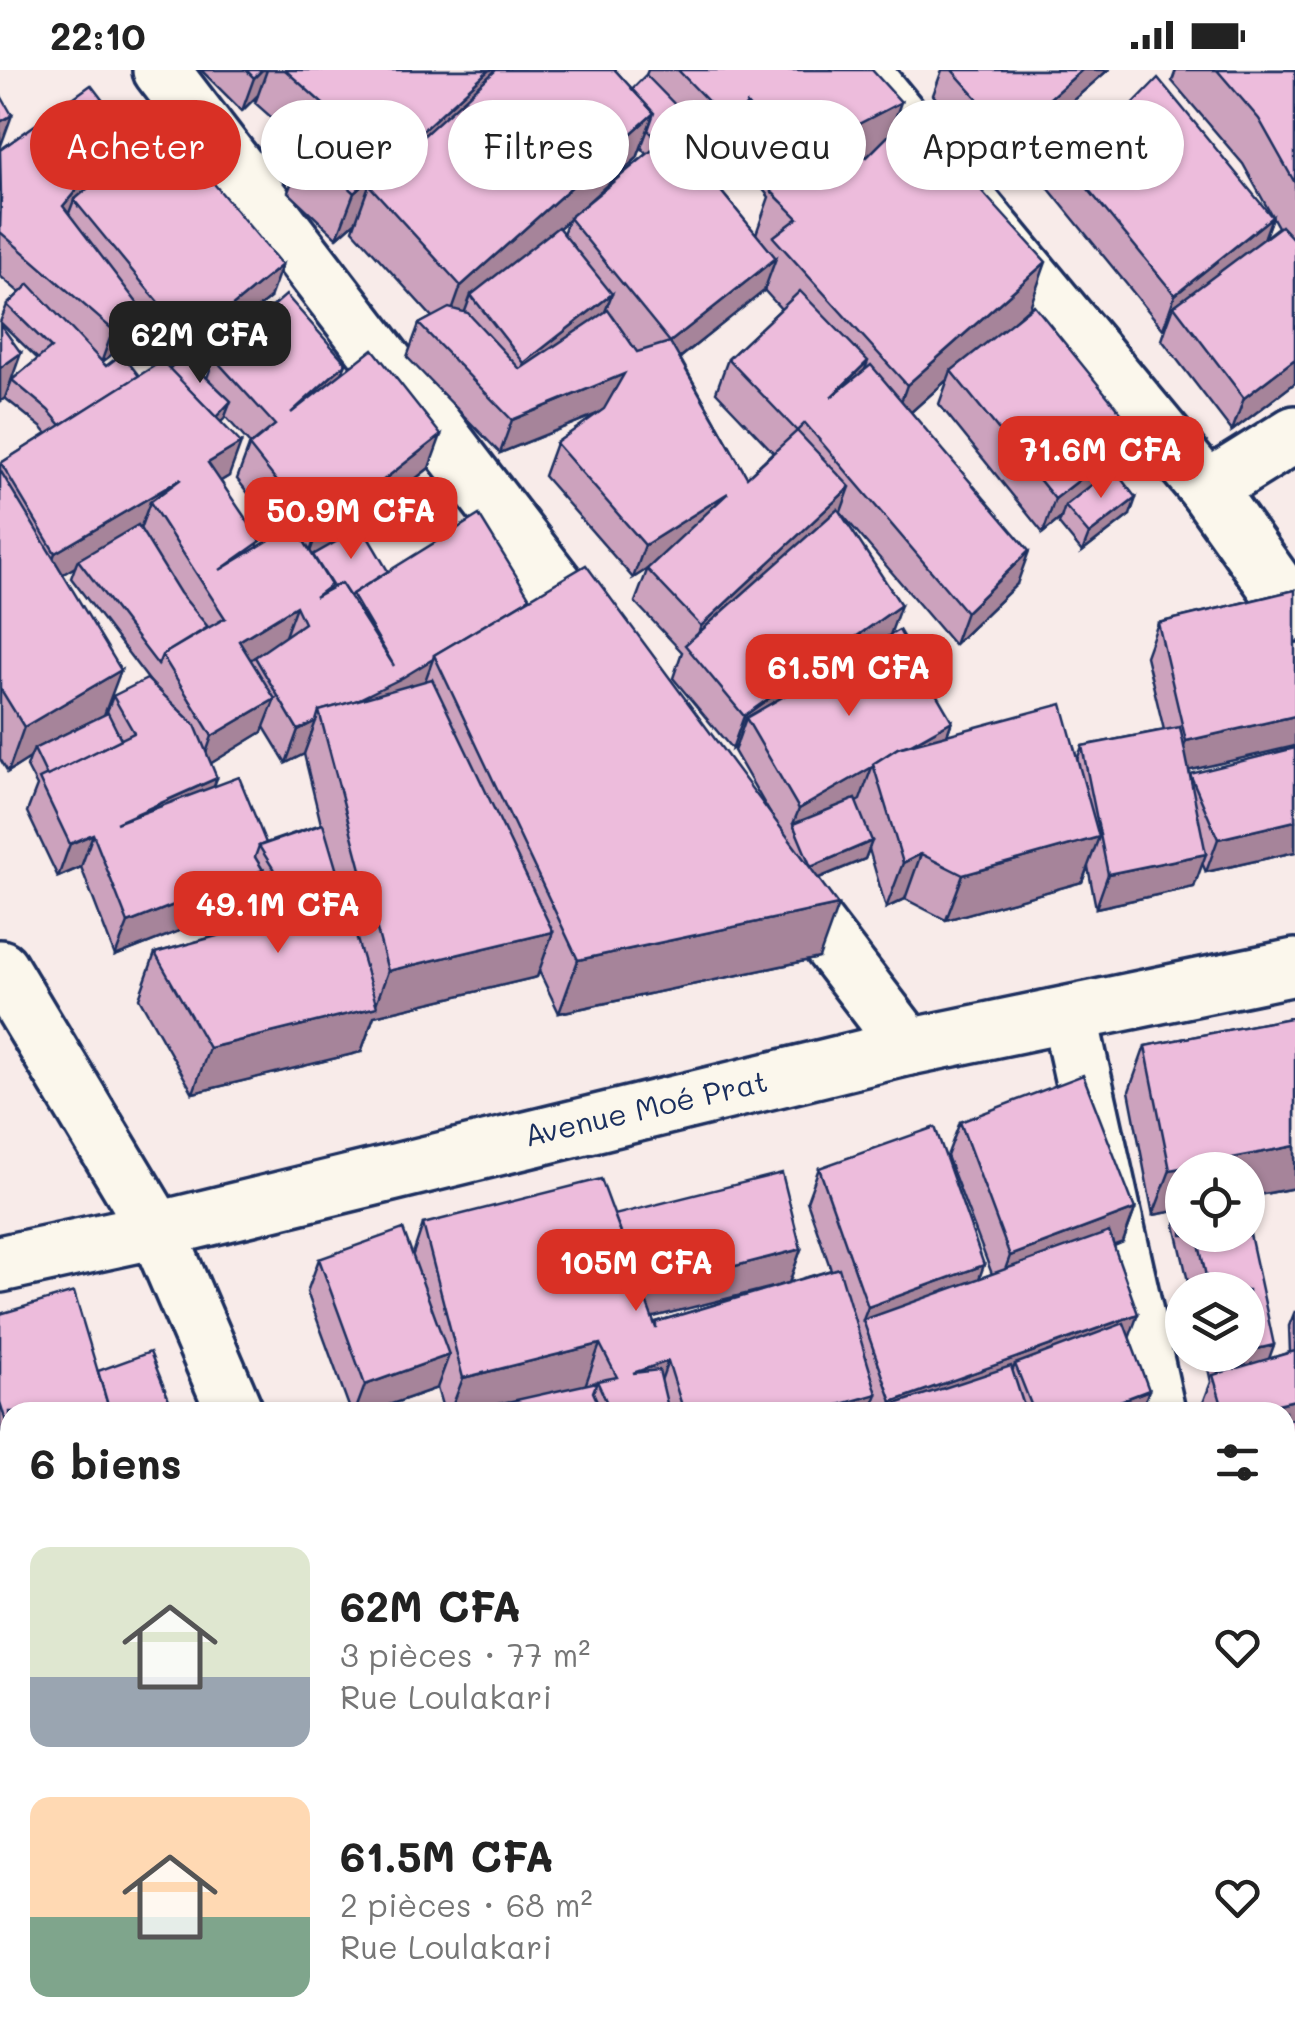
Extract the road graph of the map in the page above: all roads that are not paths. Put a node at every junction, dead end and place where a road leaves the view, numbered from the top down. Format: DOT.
graph roads {
  1 [pos="161,70"];
  2 [pos="860,70"];
  3 [pos="1295,434"];
  4 [pos="1207,488"];
  5 [pos="1295,614"];
  6 [pos="632,684"];
  7 [pos="752,842"];
  8 [pos="0,968"];
  9 [pos="1295,968"];
  10 [pos="1069,1015"];
  11 [pos="910,1047"];
  12 [pos="157,1230"];
  13 [pos="0,1264"];
  14 [pos="231,1402"];
  15 [pos="1156,1402"];
  1 -- 6 [label="street"];
  2 -- 4 [label="street"];
  3 -- 4 [label="street"];
  4 -- 5 [label="street"];
  7 -- 11 [label="street"];
  8 -- 12 [label="street"];
  9 -- 10 [label="street, Avenue Moé Prat"];
  10 -- 11 [label="street, Avenue Moé Prat"];
  10 -- 15 [label="street"];
  11 -- 12 [label="street, Avenue Moé Prat"];
  12 -- 13 [label="street, Avenue Moé Prat"];
  12 -- 14 [label="street"];
}
